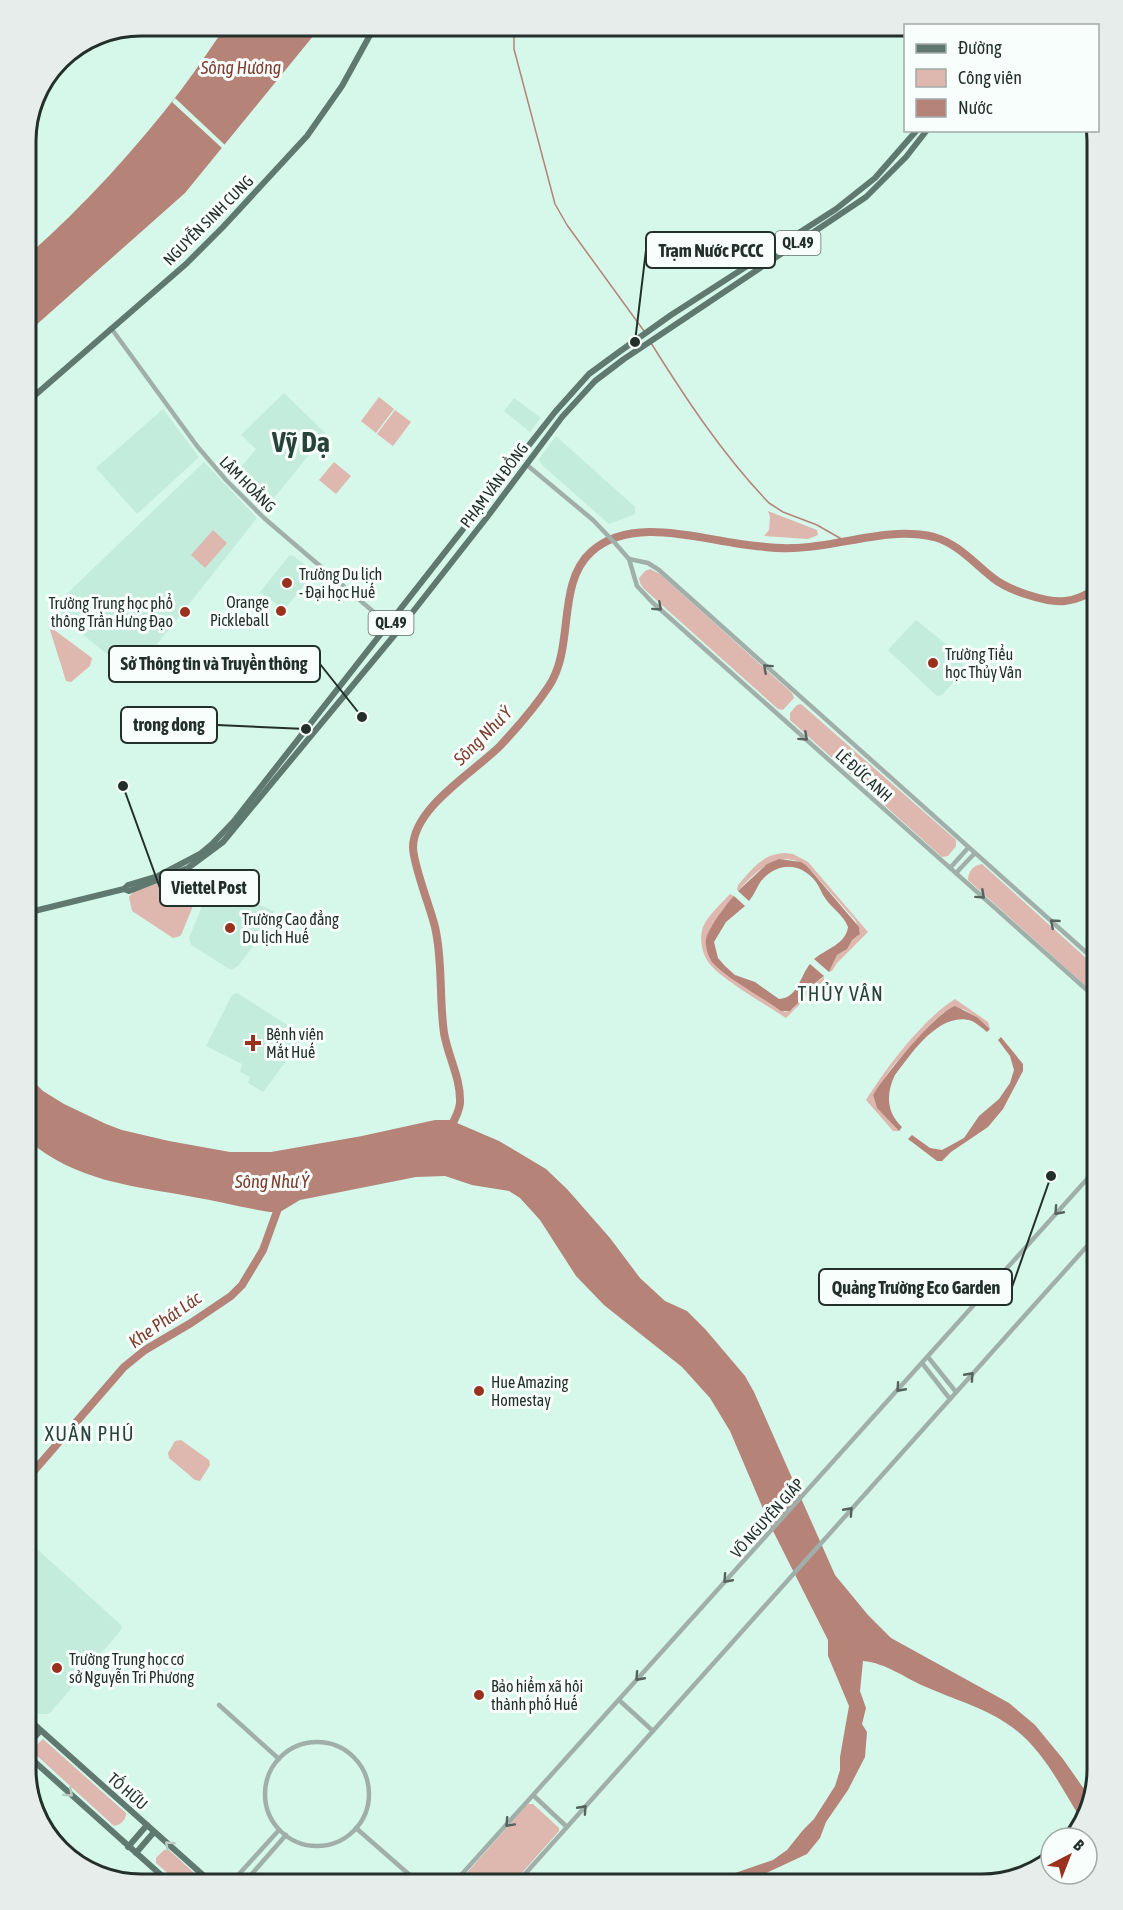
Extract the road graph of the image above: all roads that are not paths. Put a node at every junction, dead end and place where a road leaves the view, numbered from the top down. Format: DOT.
graph roads {
  1 [pos="369,36"];
  2 [pos="915,132"];
  3 [pos="925,132"];
  4 [pos="111,328"];
  5 [pos="36,394"];
  6 [pos="527,465"];
  7 [pos="629,559"];
  8 [pos="389,625"];
  9 [pos="397,632"];
  10 [pos="968,848"];
  11 [pos="974,854"];
  12 [pos="950,868"];
  13 [pos="956,873"];
  14 [pos="124,889"];
  15 [pos="36,911"];
  16 [pos="1087,952"];
  17 [pos="1087,989"];
  18 [pos="1087,1180"];
  19 [pos="1087,1247"];
  20 [pos="928,1356"];
  21 [pos="922,1363"];
  22 [pos="956,1392"];
  23 [pos="950,1399"];
  24 [pos="619,1700"];
  25 [pos="219,1705"];
  26 [pos="36,1727"];
  27 [pos="40,1731"];
  28 [pos="653,1731"];
  29 [pos="36,1736"];
  30 [pos="279,1759"];
  31 [pos="36,1763"];
  32 [pos="534,1796"];
  33 [pos="147,1826"];
  34 [pos="567,1827"];
  35 [pos="357,1828"];
  36 [pos="279,1830"];
  37 [pos="154,1832"];
  38 [pos="286,1835"];
  39 [pos="128,1846"];
  40 [pos="265,1846"];
  41 [pos="271,1852"];
  42 [pos="136,1853"];
  43 [pos="244,1869"];
  44 [pos="160,1874"];
  45 [pos="202,1874"];
  46 [pos="239,1874"];
  47 [pos="249,1874"];
  48 [pos="253,1874"];
  49 [pos="409,1874"];
  50 [pos="462,1874"];
  51 [pos="525,1874"];
  1 -- 4 [label="main road, NGUYỄN SINH CUNG"];
  2 -- 8 [label="main road, PHẠM VĂN ĐỒNG / QL.49"];
  3 -- 6 [label="main road, PHẠM VĂN ĐỒNG / QL.49"];
  4 -- 5 [label="main road, NGUYỄN SINH CUNG"];
  4 -- 8 [label="street, LÂM HOẰNG"];
  6 -- 7 [label="street, LÊ ĐỨC ANH"];
  6 -- 9 [label="main road, PHẠM VĂN ĐỒNG / QL.49"];
  10 -- 7 [label="street, LÊ ĐỨC ANH, one-way"];
  7 -- 12 [label="street, LÊ ĐỨC ANH, one-way"];
  8 -- 9 [label="street, LÂM HOẰNG"];
  8 -- 14 [label="main road, PHẠM VĂN ĐỒNG / QL.49"];
  9 -- 14 [label="main road, PHẠM VĂN ĐỒNG / QL.49"];
  10 -- 11 [label="street, LÊ ĐỨC ANH"];
  10 -- 12 [label="street"];
  11 -- 13 [label="street"];
  16 -- 11 [label="street, LÊ ĐỨC ANH, one-way"];
  12 -- 13 [label="street, LÊ ĐỨC ANH"];
  13 -- 17 [label="street, LÊ ĐỨC ANH, one-way"];
  14 -- 15 [label="main road, PHẠM VĂN ĐỒNG / QL.49"];
  18 -- 20 [label="street, VÕ NGUYÊN GIÁP, one-way"];
  22 -- 19 [label="street, one-way"];
  20 -- 21 [label="street, VÕ NGUYÊN GIÁP"];
  20 -- 22 [label="street"];
  21 -- 23 [label="street"];
  21 -- 24 [label="street, VÕ NGUYÊN GIÁP, one-way"];
  22 -- 23 [label="street"];
  28 -- 23 [label="street, one-way"];
  24 -- 28 [label="street"];
  24 -- 32 [label="street, VÕ NGUYÊN GIÁP"];
  25 -- 30 [label="street"];
  26 -- 27 [label="main road, TỐ HỮU"];
  27 -- 29 [label="main road"];
  27 -- 33 [label="main road, TỐ HỮU"];
  34 -- 28 [label="street, one-way"];
  30 -- 35 [label="street"];
  30 -- 36 [label="street"];
  31 -- 39 [label="main road, one-way"];
  32 -- 34 [label="street"];
  32 -- 50 [label="street, VÕ NGUYÊN GIÁP, one-way"];
  33 -- 37 [label="main road, TỐ HỮU"];
  33 -- 39 [label="main road"];
  34 -- 51 [label="street"];
  35 -- 38 [label="street"];
  35 -- 49 [label="street"];
  36 -- 38 [label="street"];
  36 -- 40 [label="street"];
  37 -- 42 [label="main road"];
  45 -- 37 [label="main road, TỐ HỮU, one-way"];
  38 -- 41 [label="street"];
  39 -- 42 [label="main road"];
  40 -- 41 [label="street"];
  40 -- 43 [label="street"];
  41 -- 48 [label="street"];
  42 -- 44 [label="main road"];
  43 -- 46 [label="street"];
  43 -- 47 [label="street"];
}
